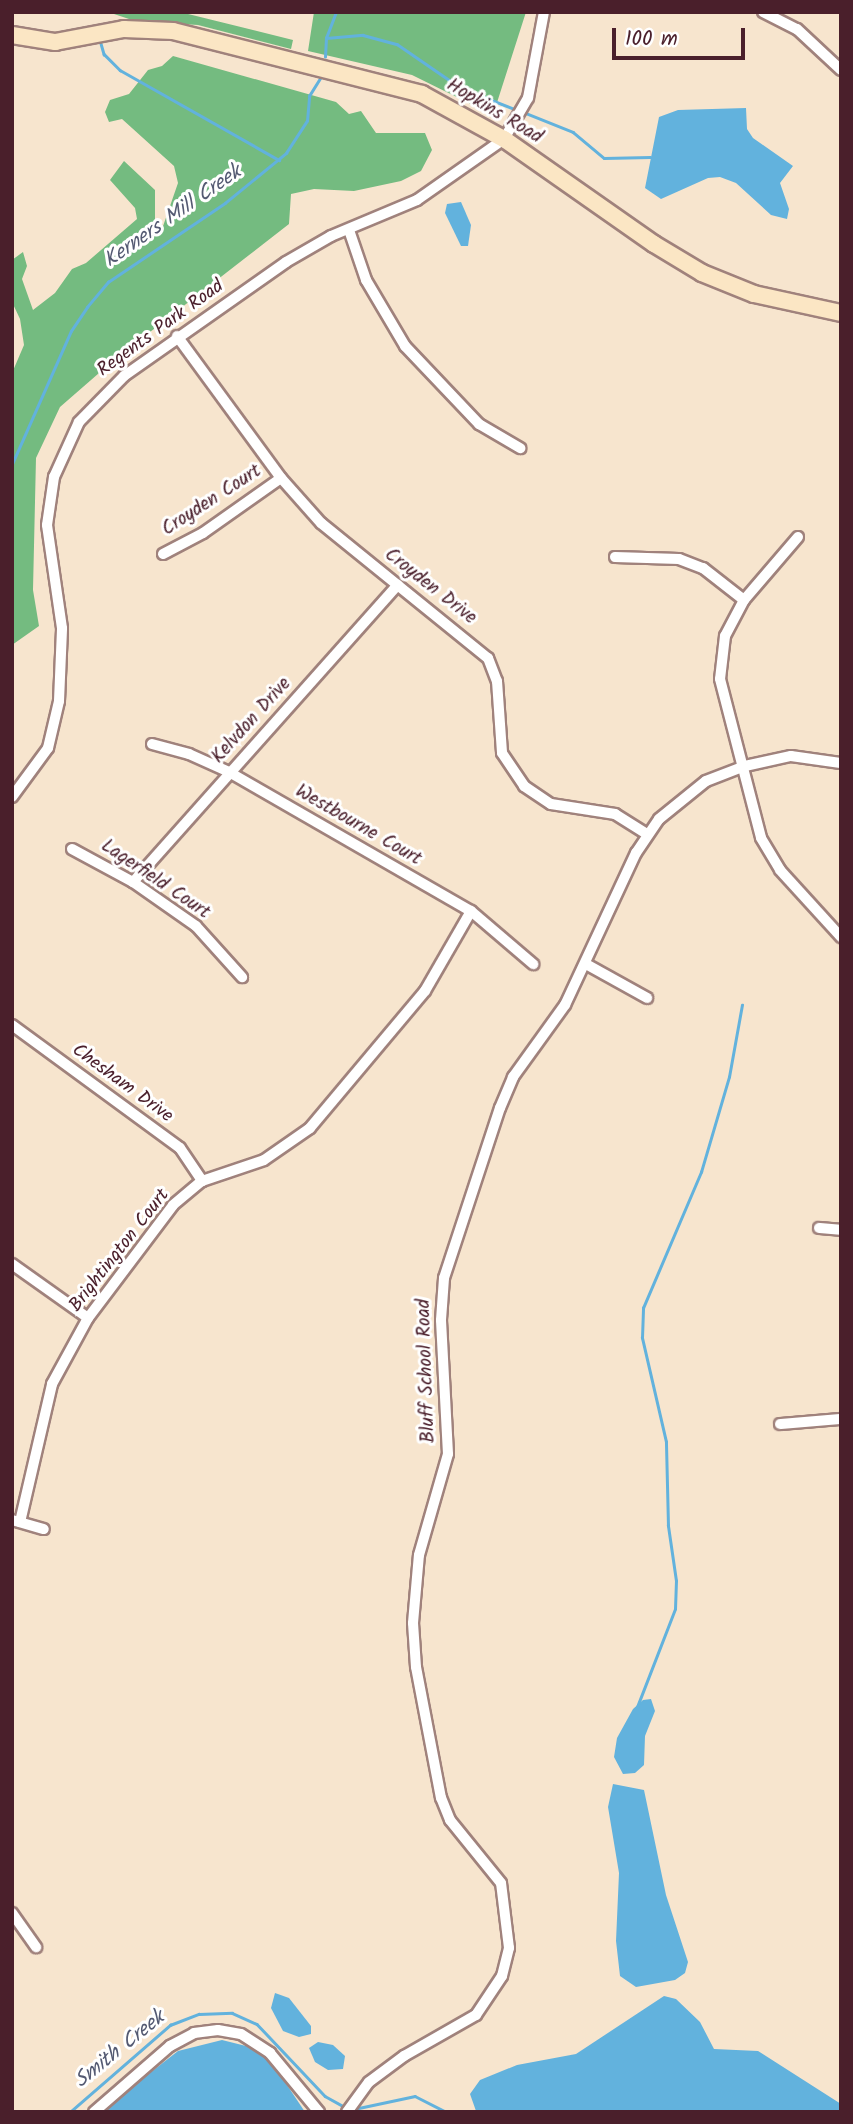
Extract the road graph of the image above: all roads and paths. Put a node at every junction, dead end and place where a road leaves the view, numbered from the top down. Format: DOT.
graph roads {
  1 [pos="544,12"];
  2 [pos="763,12"];
  3 [pos="12,35"];
  4 [pos="841,70"];
  5 [pos="504,139"];
  6 [pos="349,230"];
  7 [pos="841,313"];
  8 [pos="177,336"];
  9 [pos="520,448"];
  10 [pos="281,478"];
  11 [pos="798,537"];
  12 [pos="163,554"];
  13 [pos="615,557"];
  14 [pos="398,585"];
  15 [pos="744,600"];
  16 [pos="152,744"];
  17 [pos="841,763"];
  18 [pos="745,766"];
  19 [pos="229,772"];
  20 [pos="12,797"];
  21 [pos="647,834"];
  22 [pos="72,849"];
  23 [pos="133,882"];
  24 [pos="471,911"];
  25 [pos="841,937"];
  26 [pos="533,964"];
  27 [pos="586,964"];
  28 [pos="242,977"];
  29 [pos="647,998"];
  30 [pos="12,1025"];
  31 [pos="202,1181"];
  32 [pos="819,1228"];
  33 [pos="841,1230"];
  34 [pos="12,1264"];
  35 [pos="88,1318"];
  36 [pos="841,1419"];
  37 [pos="780,1424"];
  38 [pos="16,1521"];
  39 [pos="44,1529"];
  40 [pos="12,1913"];
  41 [pos="36,1947"];
  42 [pos="350,2107"];
  43 [pos="94,2112"];
  44 [pos="319,2112"];
  1 -- 5 [label="street"];
  2 -- 4 [label="street"];
  3 -- 5 [label="main road, Hopkins Road"];
  5 -- 6 [label="street, Regents Park Road"];
  5 -- 7 [label="main road, Hopkins Road"];
  6 -- 8 [label="street, Regents Park Road"];
  6 -- 9 [label="street"];
  8 -- 10 [label="street, Croyden Drive"];
  8 -- 20 [label="street, Regents Park Road"];
  10 -- 12 [label="street, Croyden Court"];
  10 -- 14 [label="street, Croyden Drive"];
  11 -- 15 [label="street"];
  13 -- 15 [label="street"];
  14 -- 19 [label="street, Kelvdon Drive"];
  14 -- 21 [label="street, Croyden Drive"];
  15 -- 18 [label="street"];
  16 -- 19 [label="street, Westbourne Court"];
  17 -- 18 [label="street, Bluff School Road"];
  18 -- 21 [label="street, Bluff School Road"];
  18 -- 25 [label="street"];
  19 -- 23 [label="street, Kelvdon Drive"];
  19 -- 24 [label="street, Westbourne Court"];
  21 -- 27 [label="street, Bluff School Road"];
  22 -- 23 [label="street, Lagerfield Court"];
  23 -- 28 [label="street, Lagerfield Court"];
  24 -- 26 [label="street, Westbourne Court"];
  24 -- 31 [label="street, Brightington Court"];
  27 -- 29 [label="street"];
  27 -- 42 [label="street, Bluff School Road"];
  30 -- 31 [label="street, Chesham Drive"];
  31 -- 35 [label="street, Brightington Court"];
  32 -- 33 [label="street"];
  34 -- 35 [label="street"];
  35 -- 38 [label="street, Brightington Court"];
  36 -- 37 [label="street"];
  38 -- 39 [label="street"];
  40 -- 41 [label="street"];
  43 -- 44 [label="street"];
}
